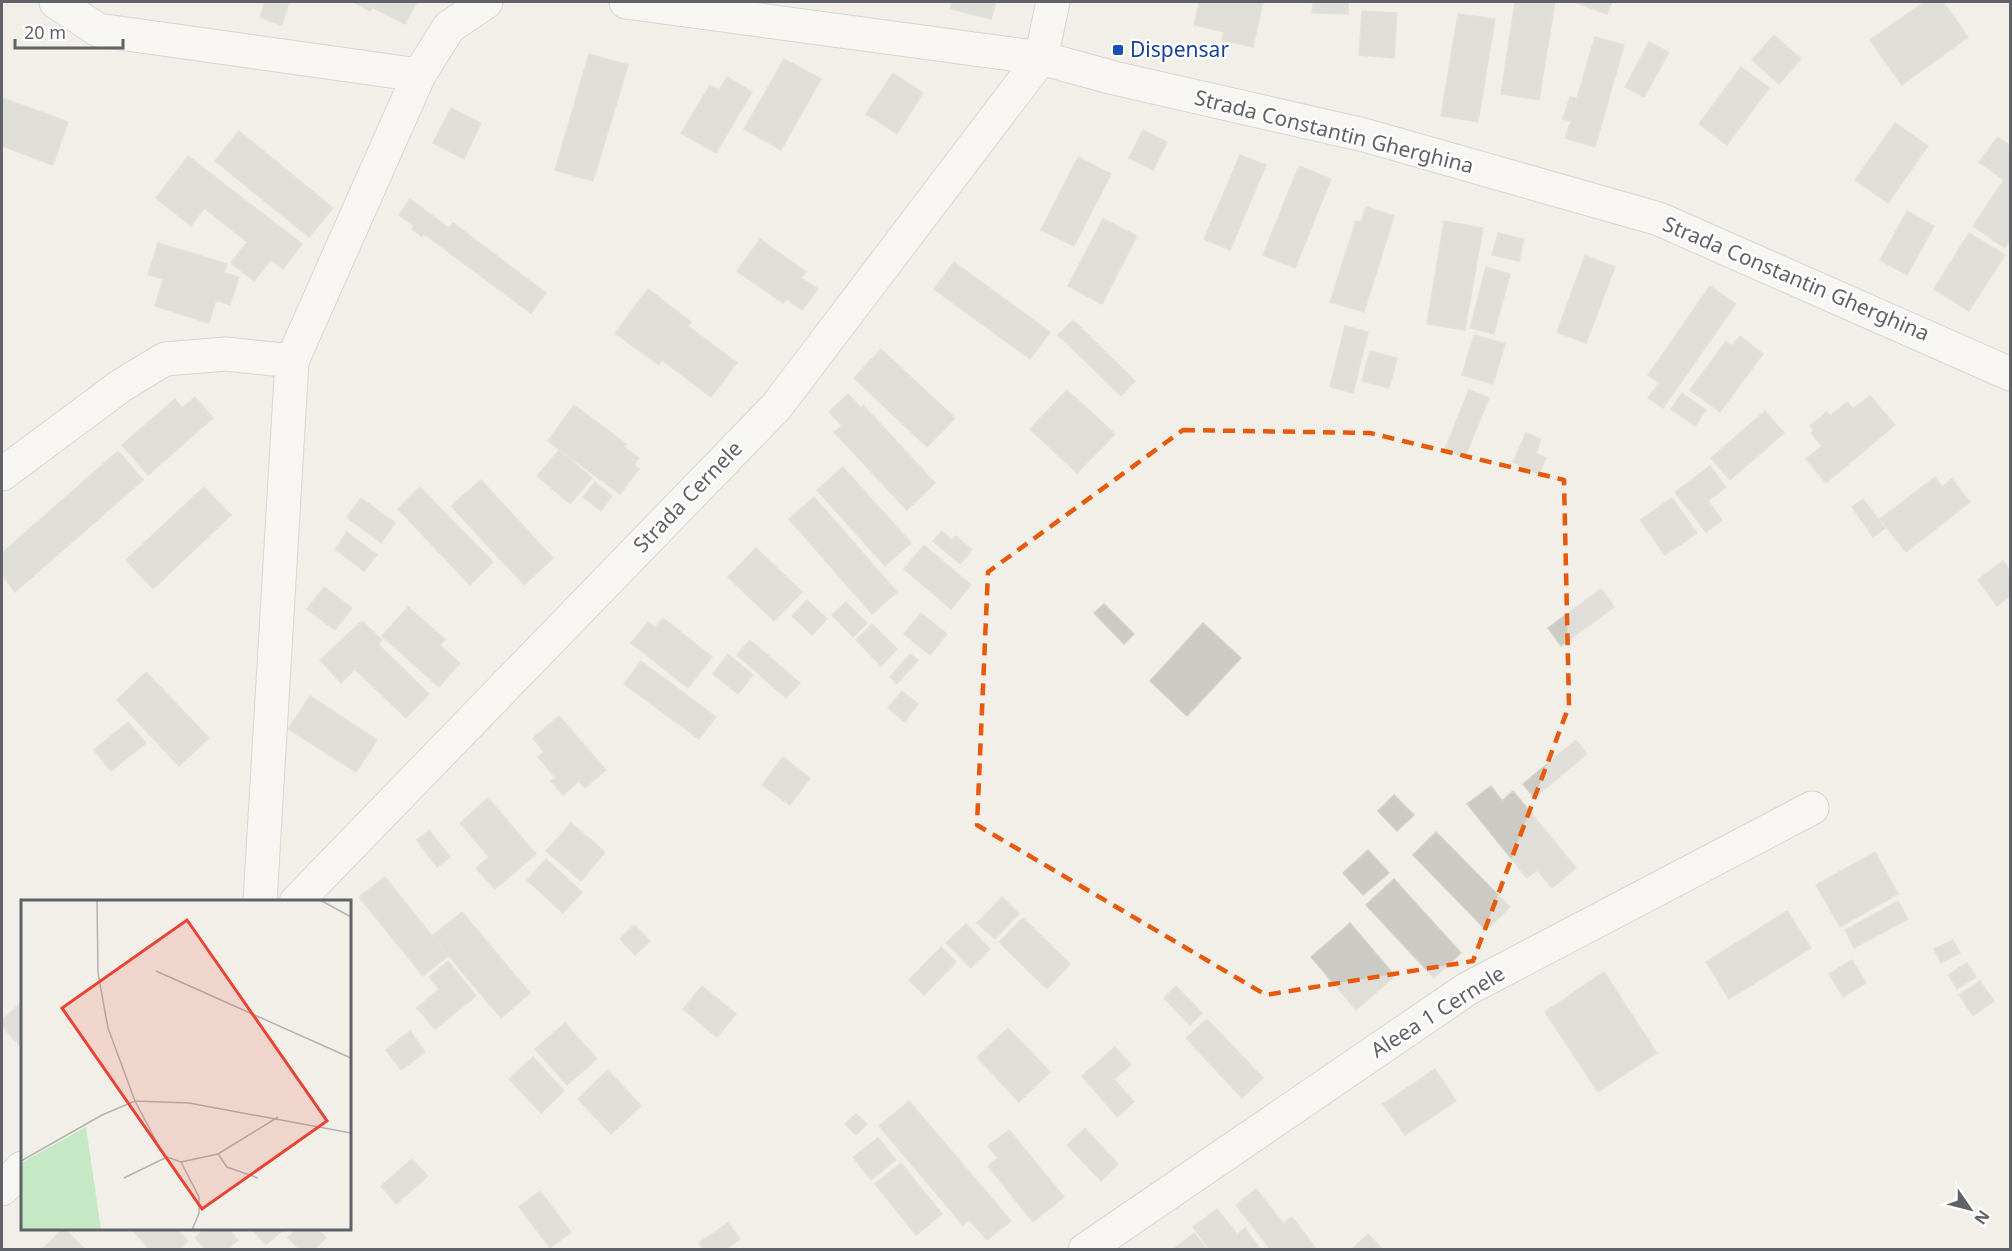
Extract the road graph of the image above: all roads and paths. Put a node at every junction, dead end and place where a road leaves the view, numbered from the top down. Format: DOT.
graph roads {
  1 [pos="56,2"];
  2 [pos="486,2"];
  3 [pos="626,2"];
  4 [pos="1053,2"];
  5 [pos="1041,58"];
  6 [pos="419,75"];
  7 [pos="292,361"];
  8 [pos="2010,374"];
  9 [pos="2,474"];
  10 [pos="1812,808"];
  11 [pos="260,900"];
  12 [pos="298,900"];
  13 [pos="21,1169"];
  14 [pos="2,1189"];
  15 [pos="1085,1250"];
  1 -- 6 [label="street"];
  2 -- 6 [label="street"];
  3 -- 5 [label="street, Strada Constantin Gherghina"];
  4 -- 5 [label="street"];
  5 -- 8 [label="street, Strada Constantin Gherghina"];
  5 -- 12 [label="street, Strada Cernele"];
  6 -- 7 [label="street"];
  7 -- 9 [label="street"];
  7 -- 11 [label="street"];
  10 -- 15 [label="street, Aleea 1 Cernele"];
  13 -- 14 [label="street"];
}
